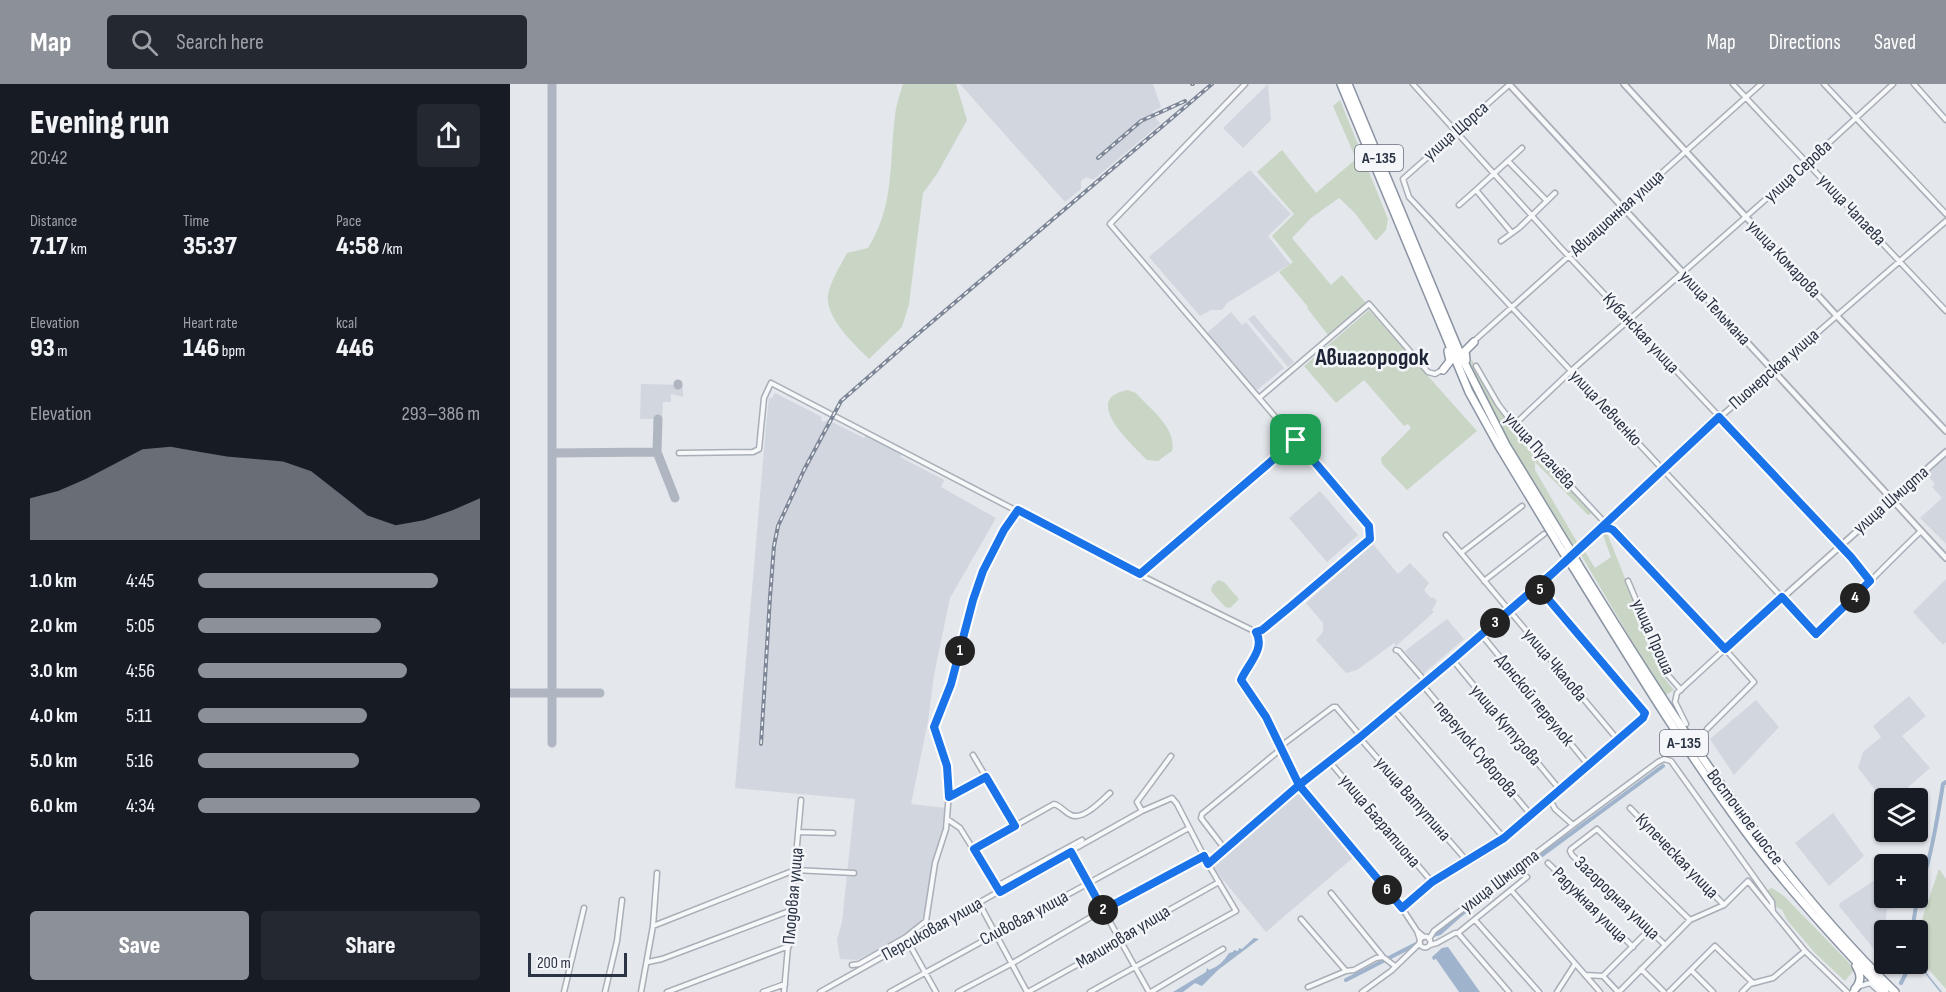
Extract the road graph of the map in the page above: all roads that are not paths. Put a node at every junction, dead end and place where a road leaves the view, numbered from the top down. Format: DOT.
graph roads {
  1 [pos="1245,84"];
  2 [pos="1341,84"];
  3 [pos="1348,84"];
  4 [pos="1413,84"];
  5 [pos="1510,84"];
  6 [pos="1624,84"];
  7 [pos="1733,84"];
  8 [pos="1761,84"];
  9 [pos="1824,84"];
  10 [pos="1893,84"];
  11 [pos="1914,84"];
  12 [pos="1745,98"];
  13 [pos="1856,118"];
  14 [pos="1946,120"];
  15 [pos="1456,132"];
  16 [pos="1522,148"];
  17 [pos="1686,152"];
  18 [pos="1509,161"];
  19 [pos="1808,162"];
  20 [pos="1493,174"];
  21 [pos="1402,179"];
  22 [pos="1476,190"];
  23 [pos="1555,193"];
  24 [pos="1547,201"];
  25 [pos="1459,205"];
  26 [pos="1622,208"];
  27 [pos="1946,214"];
  28 [pos="1532,216"];
  29 [pos="1746,217"];
  30 [pos="1946,221"];
  31 [pos="1512,233"];
  32 [pos="1501,241"];
  33 [pos="1570,256"];
  34 [pos="1899,260"];
  35 [pos="1682,273"];
  36 [pos="1427,285"];
  37 [pos="1512,309"];
  38 [pos="1946,310"];
  39 [pos="1836,315"];
  40 [pos="1629,321"];
  41 [pos="1447,322"];
  42 [pos="1443,331"];
  43 [pos="1474,342"];
  44 [pos="1476,366"];
  45 [pos="1443,370"];
  46 [pos="1772,370"];
  47 [pos="1571,371"];
  48 [pos="1473,381"];
  49 [pos="1469,392"];
  50 [pos="1259,398"];
  51 [pos="1719,417"];
  52 [pos="1514,425"];
  53 [pos="1946,431"];
  54 [pos="1296,440"];
  55 [pos="1503,447"];
  56 [pos="1946,452"];
  57 [pos="680,453"];
  58 [pos="1663,470"];
  59 [pos="1892,499"];
  60 [pos="1522,506"];
  61 [pos="1018,510"];
  62 [pos="1606,523"];
  63 [pos="1611,529"];
  64 [pos="1600,530"];
  65 [pos="1921,531"];
  66 [pos="1544,534"];
  67 [pos="1446,535"];
  68 [pos="1839,546"];
  69 [pos="1461,553"];
  70 [pos="1946,558"];
  71 [pos="1576,566"];
  72 [pos="1140,574"];
  73 [pos="1484,581"];
  74 [pos="1628,581"];
  75 [pos="1870,581"];
  76 [pos="1538,587"];
  77 [pos="1782,597"];
  78 [pos="1509,611"];
  79 [pos="1256,632"];
  80 [pos="1481,634"];
  81 [pos="1725,649"];
  82 [pos="1396,650"];
  83 [pos="1452,660"];
  84 [pos="1423,682"];
  85 [pos="1679,692"];
  86 [pos="1393,709"];
  87 [pos="1686,724"];
  88 [pos="1707,729"];
  89 [pos="1361,736"];
  90 [pos="1618,740"];
  91 [pos="1281,749"];
  92 [pos="973,755"];
  93 [pos="1171,756"];
  94 [pos="1329,761"];
  95 [pos="1589,766"];
  96 [pos="986,777"];
  97 [pos="1299,785"];
  98 [pos="1560,790"];
  99 [pos="1110,794"];
  100 [pos="949,797"];
  101 [pos="1550,798"];
  102 [pos="801,800"];
  103 [pos="1630,808"];
  104 [pos="1142,811"];
  105 [pos="1531,815"];
  106 [pos="947,819"];
  107 [pos="1573,825"];
  108 [pos="1015,826"];
  109 [pos="1189,828"];
  110 [pos="798,832"];
  111 [pos="834,833"];
  112 [pos="1504,838"];
  113 [pos="1082,840"];
  114 [pos="1224,848"];
  115 [pos="974,849"];
  116 [pos="1570,851"];
  117 [pos="1071,852"];
  118 [pos="1204,856"];
  119 [pos="1467,861"];
  120 [pos="1548,863"];
  121 [pos="1208,864"];
  122 [pos="795,870"];
  123 [pos="657,873"];
  124 [pos="854,873"];
  125 [pos="1527,877"];
  126 [pos="1219,882"];
  127 [pos="1432,882"];
  128 [pos="1088,884"];
  129 [pos="997,886"];
  130 [pos="1511,890"];
  131 [pos="1000,892"];
  132 [pos="1331,893"];
  133 [pos="622,900"];
  134 [pos="979,903"];
  135 [pos="1724,905"];
  136 [pos="584,908"];
  137 [pos="1402,908"];
  138 [pos="792,910"];
  139 [pos="1103,910"];
  140 [pos="1773,912"];
  141 [pos="1301,919"];
  142 [pos="1475,920"];
  143 [pos="1690,920"];
  144 [pos="653,926"];
  145 [pos="1649,930"];
  146 [pos="994,933"];
  147 [pos="1458,933"];
  148 [pos="907,939"];
  149 [pos="1120,941"];
  150 [pos="1424,942"];
  151 [pos="1665,945"];
  152 [pos="789,946"];
  153 [pos="1633,947"];
  154 [pos="1842,947"];
  155 [pos="1223,949"];
  156 [pos="1805,951"];
  157 [pos="1383,957"];
  158 [pos="648,962"];
  159 [pos="852,964"];
  160 [pos="1011,964"];
  161 [pos="1575,964"];
  162 [pos="1395,966"];
  163 [pos="1135,967"];
  164 [pos="1641,969"];
  165 [pos="1346,970"];
  166 [pos="1691,970"];
  167 [pos="925,972"];
  168 [pos="1585,975"];
  169 [pos="1603,976"];
  170 [pos="1753,983"];
  171 [pos="785,984"];
  172 [pos="1308,987"];
  173 [pos="824,991"];
  174 [pos="1852,991"];
  175 [pos="564,992"];
  176 [pos="605,992"];
  177 [pos="641,992"];
  178 [pos="667,992"];
  179 [pos="764,992"];
  180 [pos="784,992"];
  181 [pos="890,992"];
  182 [pos="936,992"];
  183 [pos="958,992"];
  184 [pos="1027,992"];
  185 [pos="1090,992"];
  186 [pos="1150,992"];
  187 [pos="1362,992"];
  188 [pos="1509,992"];
  189 [pos="1539,992"];
  190 [pos="1557,992"];
  191 [pos="1600,992"];
  192 [pos="1619,992"];
  193 [pos="1664,992"];
  194 [pos="1669,992"];
  195 [pos="1713,992"];
  196 [pos="1742,992"];
  197 [pos="1880,992"];
  198 [pos="1885,992"];
  199 [pos="1895,992"];
  1 -- 50 [label="street"];
  2 -- 36 [label="highway, А-135"];
  3 -- 36 [label="highway, А-135"];
  4 -- 15 [label="street, Кубанская улица"];
  5 -- 15 [label="street, улица Щорса"];
  5 -- 26 [label="street, улица Тельмана"];
  6 -- 17 [label="street, улица Комарова"];
  7 -- 12 [label="street, улица Чапаева"];
  8 -- 12 [label="street, Авиационная улица"];
  9 -- 13 [label="street"];
  10 -- 13 [label="street, улица Серова"];
  11 -- 14 [label="street"];
  12 -- 17 [label="street, Авиационная улица"];
  12 -- 19 [label="street, улица Чапаева"];
  13 -- 19 [label="street, улица Серова"];
  13 -- 27 [label="street"];
  15 -- 20 [label="street, Кубанская улица"];
  15 -- 21 [label="street, улица Щорса"];
  16 -- 18 [label="street"];
  17 -- 26 [label="street, Авиационная улица"];
  17 -- 29 [label="street, улица Комарова"];
  18 -- 20 [label="street"];
  18 -- 24 [label="street"];
  19 -- 29 [label="street, улица Серова"];
  19 -- 34 [label="street, улица Чапаева"];
  20 -- 22 [label="street"];
  20 -- 28 [label="street, Кубанская улица"];
  21 -- 37 [label="street, улица Левченко"];
  22 -- 25 [label="street"];
  22 -- 31 [label="street"];
  23 -- 24 [label="street"];
  24 -- 28 [label="street"];
  26 -- 33 [label="street, Авиационная улица"];
  26 -- 35 [label="street, улица Тельмана"];
  28 -- 31 [label="street"];
  28 -- 33 [label="street, Кубанская улица"];
  29 -- 35 [label="street, улица Серова"];
  29 -- 39 [label="street, улица Комарова"];
  30 -- 34 [label="street, Пионерская улица"];
  31 -- 32 [label="street"];
  33 -- 37 [label="street, Авиационная улица"];
  33 -- 40 [label="street, Кубанская улица"];
  34 -- 38 [label="street, улица Чапаева"];
  34 -- 39 [label="street, Пионерская улица"];
  35 -- 40 [label="street, улица Серова"];
  35 -- 46 [label="street, улица Тельмана"];
  36 -- 41 [label="highway, А-135"];
  36 -- 42 [label="highway, А-135"];
  37 -- 43 [label="street, Авиационная улица"];
  37 -- 47 [label="street, улица Левченко"];
  39 -- 46 [label="street, Пионерская улица"];
  39 -- 53 [label="street, улица Комарова"];
  40 -- 47 [label="street, улица Серова"];
  40 -- 51 [label="street, Кубанская улица"];
  41 -- 43 [label="highway"];
  41 -- 48 [label="highway, А-135"];
  42 -- 45 [label="highway"];
  42 -- 49 [label="highway, А-135"];
  43 -- 48 [label="highway"];
  44 -- 52 [label="street, улица Пугачёва"];
  45 -- 49 [label="highway"];
  45 -- 50 [label="street"];
  46 -- 51 [label="street, Пионерская улица"];
  46 -- 59 [label="street, улица Тельмана"];
  47 -- 52 [label="street, улица Серова"];
  47 -- 58 [label="street, улица Левченко"];
  48 -- 55 [label="highway, А-135"];
  49 -- 55 [label="highway, А-135"];
  50 -- 54 [label="street"];
  51 -- 58 [label="street, Пионерская улица"];
  51 -- 68 [label="street, Кубанская улица"];
  52 -- 62 [label="street, улица Пугачёва"];
  54 -- 72 [label="street"];
  54 -- 79 [label="street"];
  55 -- 71 [label="highway, А-135, bridge"];
  56 -- 59 [label="street, улица Шмидта"];
  57 -- 61 [label="street"];
  58 -- 62 [label="street, Пионерская улица"];
  58 -- 77 [label="street, улица Левченко"];
  59 -- 65 [label="street, улица Тельмана"];
  59 -- 68 [label="street, улица Шмидта"];
  60 -- 69 [label="street"];
  61 -- 72 [label="street"];
  61 -- 100 [label="street"];
  62 -- 63 [label="street, улица Пугачёва"];
  62 -- 64 [label="street, Пионерская улица"];
  63 -- 64 [label="street"];
  63 -- 81 [label="street, улица Пугачёва"];
  64 -- 76 [label="street, Пионерская улица"];
  65 -- 70 [label="street, улица Тельмана"];
  65 -- 75 [label="street"];
  66 -- 73 [label="street"];
  67 -- 69 [label="street, улица Чкалова"];
  68 -- 75 [label="street, Кубанская улица"];
  68 -- 77 [label="street, улица Шмидта"];
  69 -- 73 [label="street, улица Чкалова"];
  71 -- 154 [label="highway, Восточное шоссе / А-135"];
  71 -- 199 [label="highway, Восточное шоссе / А-135"];
  72 -- 79 [label="street"];
  73 -- 78 [label="street, улица Чкалова"];
  74 -- 85 [label="street, улица Проша"];
  75 -- 77 [label="street, улица Левченко"];
  76 -- 78 [label="street, Пионерская улица"];
  76 -- 90 [label="street, улица Шмидта"];
  77 -- 81 [label="street, улица Шмидта"];
  78 -- 80 [label="street, Пионерская улица"];
  78 -- 90 [label="street, улица Чкалова"];
  79 -- 91 [label="street"];
  80 -- 83 [label="street, Пионерская улица"];
  80 -- 95 [label="street, Донской переулок"];
  81 -- 85 [label="street, улица Шмидта"];
  81 -- 88 [label="street, улица Пугачёва"];
  82 -- 84 [label="street, переулок Суворова"];
  83 -- 84 [label="street, Пионерская улица"];
  83 -- 98 [label="street, улица Кутузова"];
  84 -- 86 [label="street, Пионерская улица"];
  84 -- 105 [label="street, переулок Суворова"];
  85 -- 87 [label="street"];
  86 -- 89 [label="street, Пионерская улица"];
  86 -- 112 [label="street"];
  89 -- 91 [label="street"];
  89 -- 94 [label="street, Пионерская улица"];
  89 -- 119 [label="street, улица Ватутина"];
  90 -- 95 [label="street, улица Шмидта"];
  91 -- 97 [label="street"];
  91 -- 114 [label="street"];
  92 -- 96 [label="street"];
  93 -- 104 [label="street"];
  94 -- 97 [label="street, Пионерская улица"];
  94 -- 127 [label="street, улица Багратиона"];
  95 -- 98 [label="street, улица Шмидта"];
  96 -- 100 [label="street"];
  96 -- 108 [label="street"];
  97 -- 114 [label="street, Пионерская улица"];
  97 -- 137 [label="street"];
  98 -- 101 [label="street, улица Шмидта"];
  99 -- 108 [label="street"];
  100 -- 106 [label="street"];
  101 -- 105 [label="street, улица Шмидта"];
  101 -- 107 [label="street"];
  102 -- 110 [label="street, Плодовая улица"];
  103 -- 135 [label="street, Купеческая улица"];
  104 -- 109 [label="street, Персиковая улица"];
  104 -- 117 [label="street, Персиковая улица"];
  105 -- 112 [label="street, улица Шмидта"];
  106 -- 115 [label="street"];
  106 -- 148 [label="street"];
  107 -- 140 [label="street, улица Шмидта"];
  107 -- 150 [label="street, улица Шмидта"];
  108 -- 115 [label="street"];
  109 -- 118 [label="street"];
  109 -- 128 [label="street, Сливовая улица"];
  110 -- 111 [label="street"];
  110 -- 122 [label="street, Плодовая улица"];
  112 -- 119 [label="street, улица Шмидта"];
  113 -- 129 [label="street"];
  114 -- 121 [label="street, Пионерская улица"];
  115 -- 129 [label="street"];
  116 -- 143 [label="street, Купеческая улица"];
  116 -- 145 [label="street, Загородная улица"];
  117 -- 128 [label="street"];
  117 -- 131 [label="street, Персиковая улица"];
  118 -- 121 [label="street"];
  118 -- 139 [label="street"];
  119 -- 127 [label="street, улица Шмидта"];
  120 -- 153 [label="street, Радужная улица"];
  121 -- 126 [label="street"];
  122 -- 124 [label="street"];
  122 -- 138 [label="street, Плодовая улица"];
  122 -- 144 [label="street"];
  123 -- 144 [label="street"];
  125 -- 130 [label="street"];
  126 -- 149 [label="street, Малиновая улица"];
  126 -- 163 [label="street"];
  127 -- 137 [label="street, улица Шмидта"];
  128 -- 139 [label="street"];
  128 -- 146 [label="street, Сливовая улица"];
  129 -- 131 [label="street"];
  130 -- 142 [label="street"];
  130 -- 161 [label="street"];
  131 -- 134 [label="street, Персиковая улица"];
  132 -- 157 [label="street"];
  133 -- 176 [label="street"];
  134 -- 146 [label="street"];
  134 -- 148 [label="street, Персиковая улица"];
  135 -- 140 [label="street"];
  135 -- 143 [label="street"];
  136 -- 175 [label="street"];
  137 -- 150 [label="street"];
  138 -- 152 [label="street, Плодовая улица"];
  138 -- 158 [label="street"];
  139 -- 149 [label="street"];
  139 -- 160 [label="street"];
  140 -- 156 [label="street"];
  141 -- 165 [label="street"];
  142 -- 147 [label="street"];
  142 -- 189 [label="street"];
  143 -- 151 [label="street"];
  144 -- 158 [label="street"];
  145 -- 151 [label="street, Загородная улица"];
  145 -- 153 [label="street"];
  146 -- 160 [label="street"];
  146 -- 167 [label="street, Сливовая улица"];
  147 -- 150 [label="street"];
  147 -- 188 [label="street"];
  148 -- 159 [label="street"];
  148 -- 167 [label="street"];
  148 -- 173 [label="street, Персиковая улица"];
  149 -- 163 [label="street"];
  149 -- 184 [label="street, Малиновая улица"];
  150 -- 162 [label="street"];
  151 -- 164 [label="street"];
  152 -- 171 [label="street, Плодовая улица"];
  152 -- 178 [label="street"];
  153 -- 169 [label="street"];
  154 -- 174 [label="highway"];
  154 -- 198 [label="highway, Восточное шоссе / А-135"];
  155 -- 186 [label="street"];
  156 -- 170 [label="street"];
  156 -- 174 [label="street"];
  157 -- 162 [label="street"];
  157 -- 165 [label="street"];
  158 -- 177 [label="street"];
  160 -- 183 [label="street"];
  160 -- 184 [label="street"];
  161 -- 168 [label="street"];
  161 -- 190 [label="street"];
  162 -- 187 [label="street"];
  163 -- 185 [label="street"];
  163 -- 186 [label="street"];
  164 -- 192 [label="street"];
  164 -- 193 [label="street"];
  165 -- 172 [label="street"];
  166 -- 170 [label="street"];
  166 -- 194 [label="street"];
  166 -- 195 [label="street"];
  167 -- 181 [label="street, Сливовая улица"];
  167 -- 182 [label="street"];
  168 -- 169 [label="street"];
  168 -- 191 [label="street"];
  169 -- 192 [label="street"];
  170 -- 196 [label="street"];
  171 -- 179 [label="street"];
  171 -- 180 [label="street, Плодовая улица"];
  174 -- 197 [label="street"];
}
